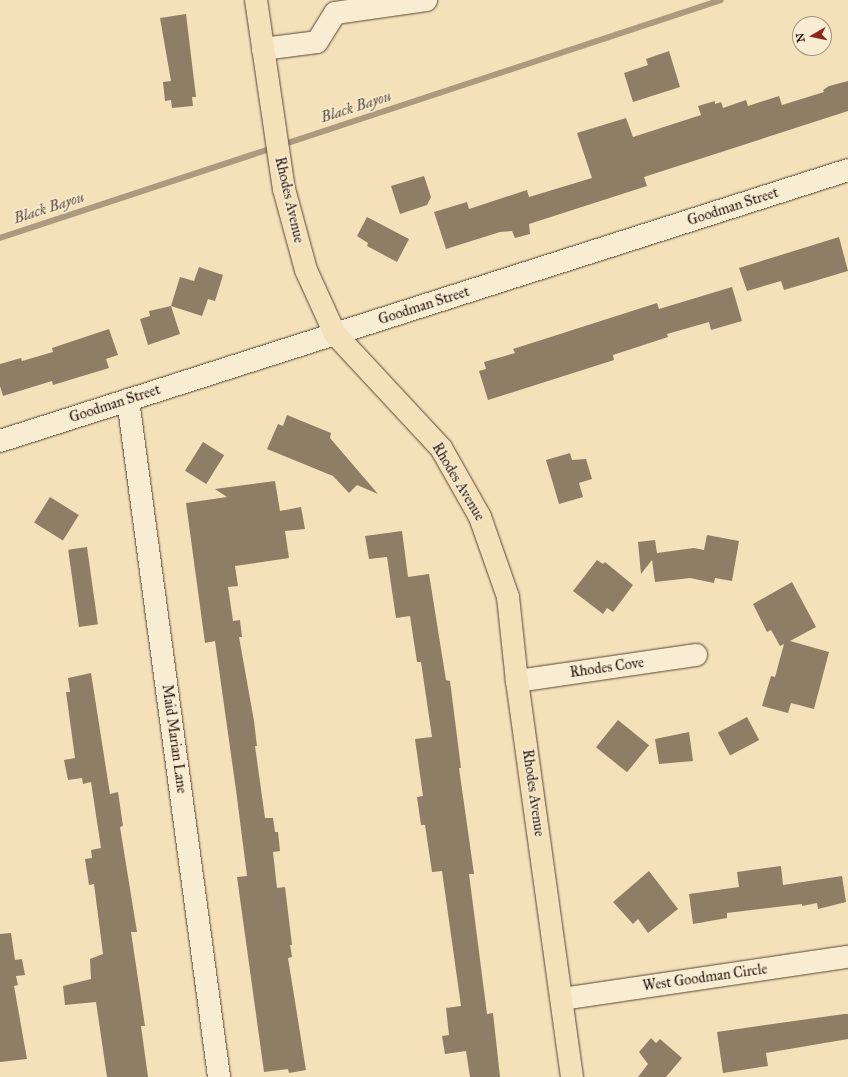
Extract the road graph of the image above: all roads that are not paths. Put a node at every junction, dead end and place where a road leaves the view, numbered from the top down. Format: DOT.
graph roads {
  1 [pos="256,0"];
  2 [pos="426,0"];
  3 [pos="376,4"];
  4 [pos="334,7"];
  5 [pos="263,49"];
  6 [pos="848,170"];
  7 [pos="335,334"];
  8 [pos="128,400"];
  9 [pos="0,441"];
  10 [pos="696,655"];
  11 [pos="517,681"];
  12 [pos="848,957"];
  13 [pos="562,999"];
  14 [pos="219,1077"];
  15 [pos="572,1077"];
  1 -- 5 [label="main road, Rhodes Avenue"];
  2 -- 3 [label="street"];
  3 -- 4 [label="street"];
  4 -- 5 [label="street"];
  5 -- 7 [label="main road, Rhodes Avenue"];
  6 -- 7 [label="street, Goodman Street"];
  7 -- 8 [label="street, Goodman Street"];
  7 -- 11 [label="main road, Rhodes Avenue"];
  8 -- 9 [label="street, Goodman Street"];
  8 -- 14 [label="street, Maid Marian Lane"];
  10 -- 11 [label="street, Rhodes Cove"];
  11 -- 13 [label="main road, Rhodes Avenue"];
  12 -- 13 [label="street, West Goodman Circle"];
  13 -- 15 [label="main road, Rhodes Avenue"];
}
